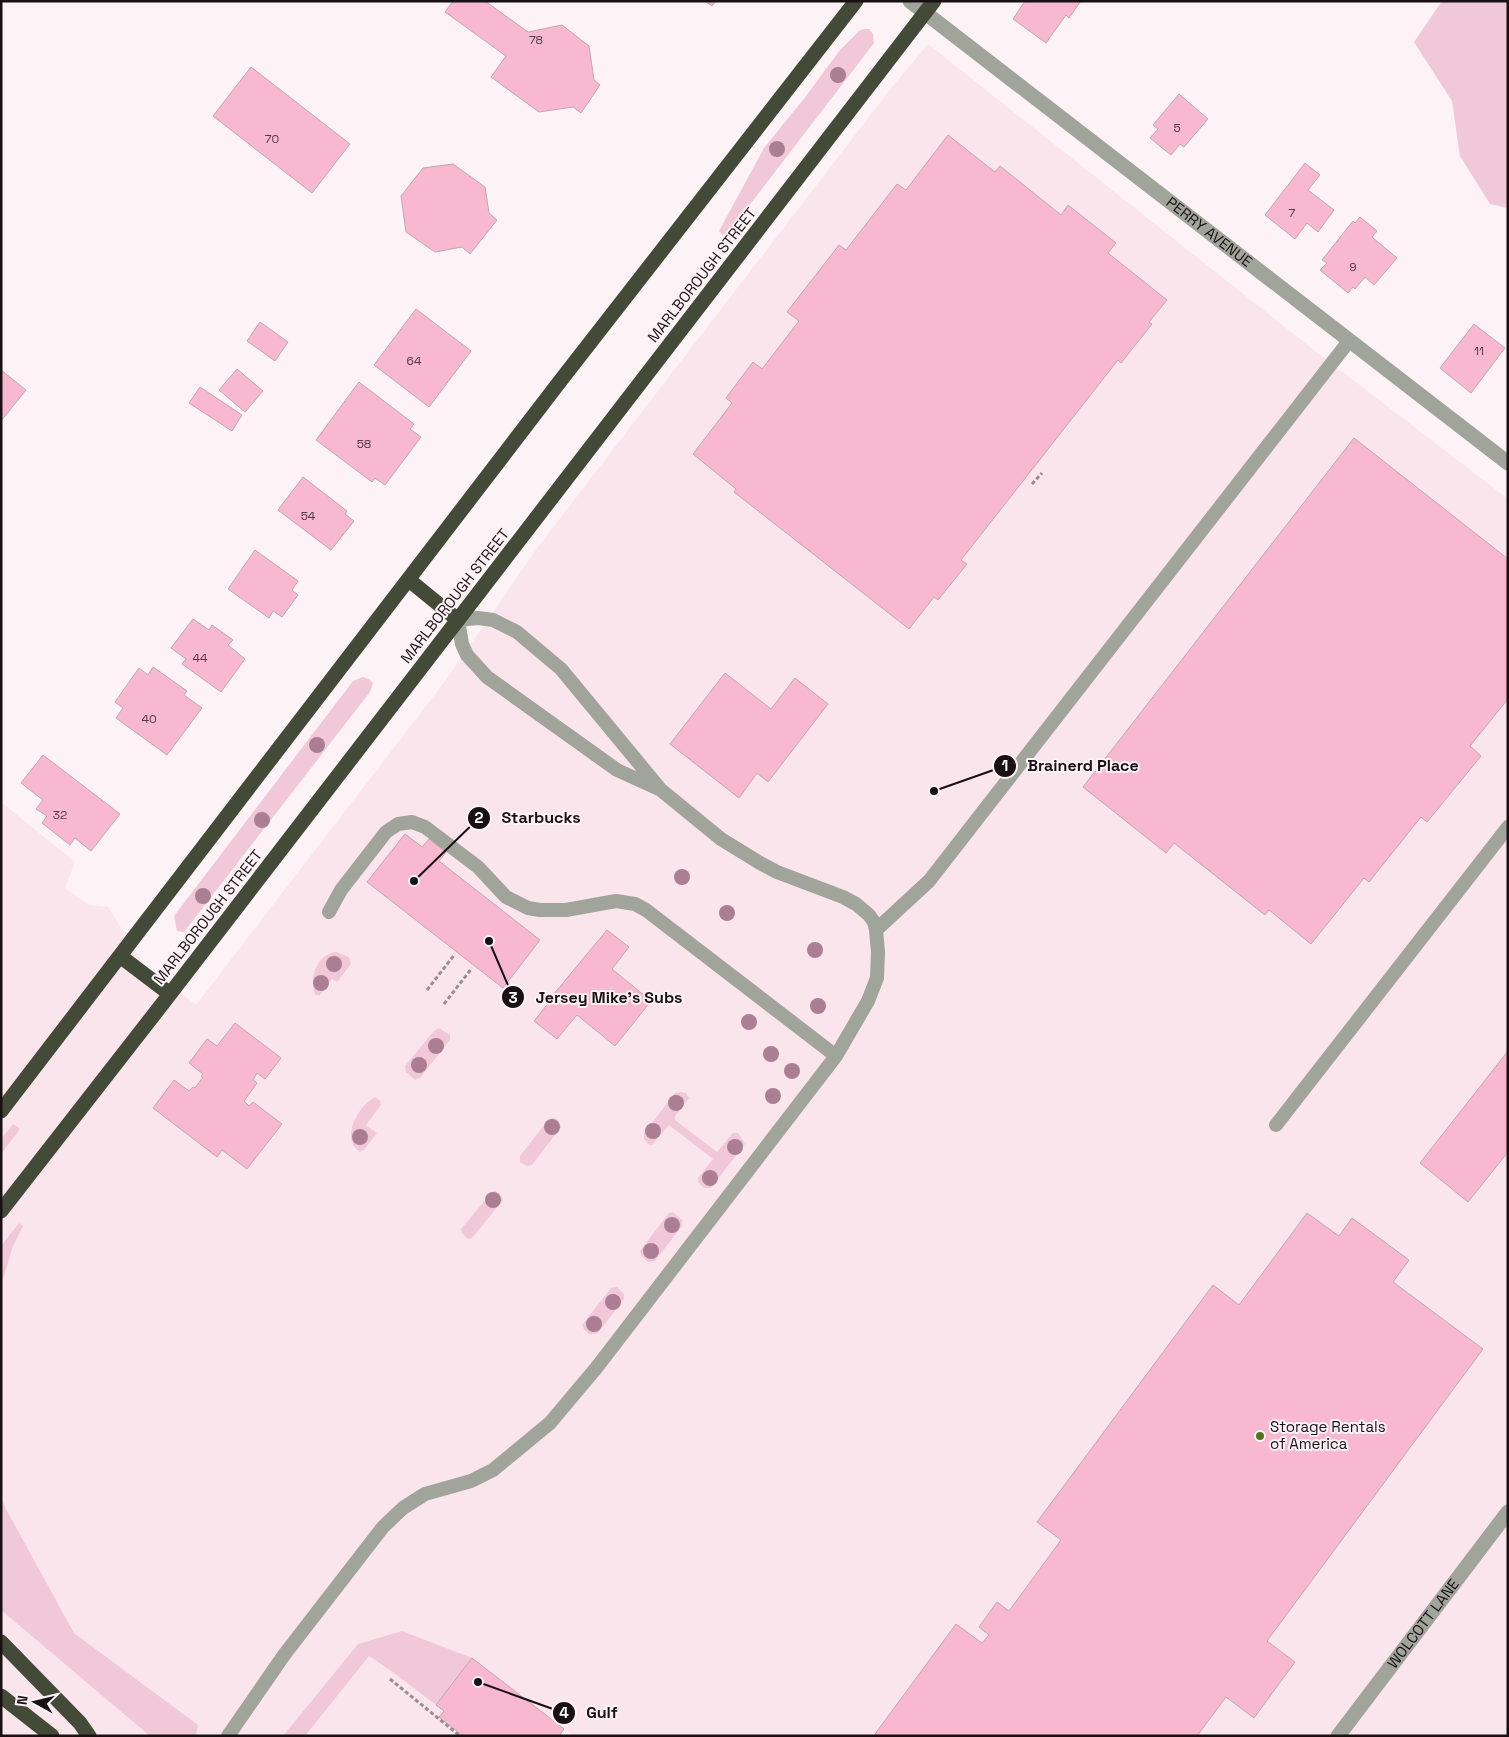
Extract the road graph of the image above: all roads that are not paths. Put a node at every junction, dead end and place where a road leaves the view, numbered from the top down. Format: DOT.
graph roads {
  1 [pos="856,1"];
  2 [pos="910,1"];
  3 [pos="929,7"];
  4 [pos="1349,341"];
  5 [pos="1508,463"];
  6 [pos="408,580"];
  7 [pos="458,620"];
  8 [pos="661,790"];
  9 [pos="1508,827"];
  10 [pos="329,912"];
  11 [pos="876,930"];
  12 [pos="120,956"];
  13 [pos="170,994"];
  14 [pos="836,1056"];
  15 [pos="1,1111"];
  16 [pos="1276,1125"];
  17 [pos="1,1211"];
  18 [pos="1508,1512"];
  19 [pos="1,1642"];
  20 [pos="1,1696"];
  21 [pos="52,1736"];
  22 [pos="88,1736"];
  23 [pos="228,1736"];
  24 [pos="1338,1736"];
  1 -- 6 [label="highway"];
  2 -- 3 [label="street, PERRY AVENUE"];
  3 -- 4 [label="street, PERRY AVENUE"];
  3 -- 7 [label="highway, MARLBOROUGH STREET"];
  4 -- 5 [label="street, PERRY AVENUE"];
  4 -- 11 [label="lane"];
  6 -- 7 [label="highway"];
  6 -- 12 [label="highway"];
  7 -- 8 [label="lane"];
  7 -- 8 [label="lane"];
  7 -- 13 [label="highway, MARLBOROUGH STREET"];
  8 -- 11 [label="lane"];
  9 -- 16 [label="lane"];
  10 -- 14 [label="lane"];
  11 -- 14 [label="lane"];
  12 -- 13 [label="highway"];
  12 -- 15 [label="highway"];
  13 -- 17 [label="highway, MARLBOROUGH STREET"];
  14 -- 23 [label="lane"];
  18 -- 24 [label="street, WOLCOTT LANE"];
  19 -- 22 [label="highway"];
  20 -- 21 [label="highway"];
}
